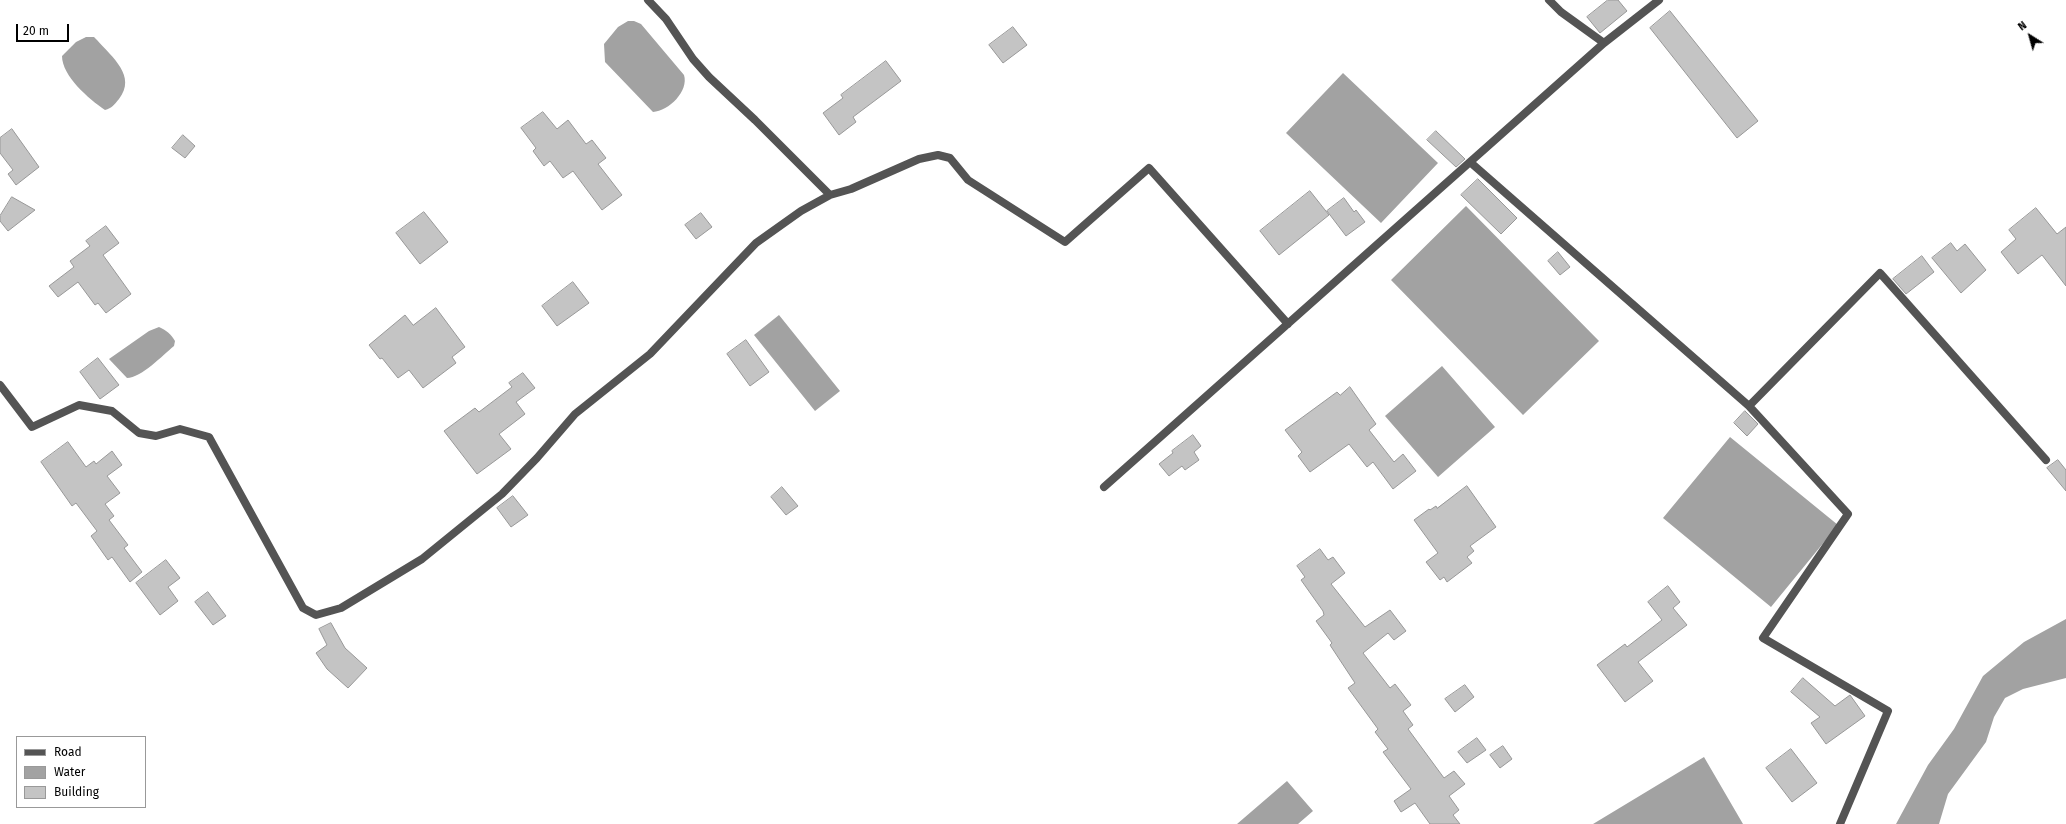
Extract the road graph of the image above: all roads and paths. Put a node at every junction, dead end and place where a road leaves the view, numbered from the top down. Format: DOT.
graph roads {
  1 [pos="648,0"];
  2 [pos="1549,0"];
  3 [pos="1659,0"];
  4 [pos="1604,43"];
  5 [pos="1470,162"];
  6 [pos="830,195"];
  7 [pos="1288,324"];
  8 [pos="0,385"];
  9 [pos="1749,406"];
  10 [pos="2046,460"];
  11 [pos="1104,487"];
  12 [pos="1840,824"];
  1 -- 6 [label="street"];
  2 -- 4 [label="street"];
  3 -- 4 [label="street"];
  4 -- 5 [label="street"];
  5 -- 7 [label="street"];
  5 -- 9 [label="street"];
  6 -- 7 [label="street"];
  6 -- 8 [label="street"];
  7 -- 11 [label="street"];
  9 -- 10 [label="street"];
  9 -- 12 [label="street"];
}
